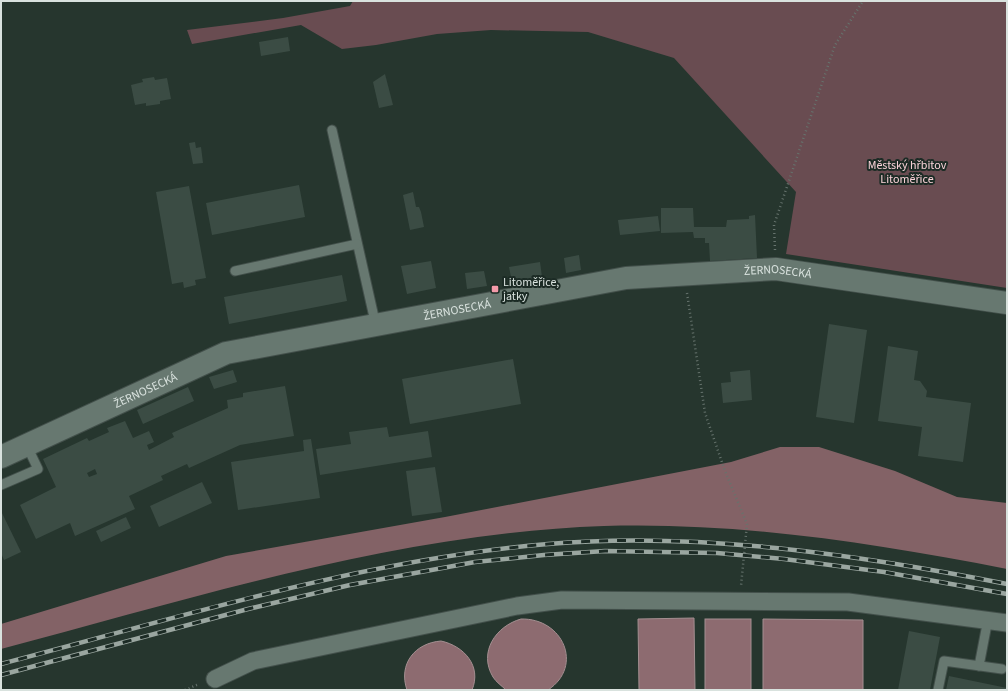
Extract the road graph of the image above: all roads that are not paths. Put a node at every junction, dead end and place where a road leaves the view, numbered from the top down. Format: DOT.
graph roads {
  1 [pos="332,130"];
  2 [pos="357,244"];
  3 [pos="235,271"];
  4 [pos="1007,303"];
  5 [pos="376,326"];
  6 [pos="27,446"];
  7 [pos="1,457"];
  8 [pos="1,485"];
  9 [pos="988,619"];
  10 [pos="1007,623"];
  11 [pos="979,666"];
  12 [pos="1002,669"];
  13 [pos="216,684"];
  14 [pos="938,690"];
  1 -- 2 [label="lane"];
  2 -- 3 [label="lane"];
  2 -- 5 [label="lane"];
  4 -- 5 [label="main road, ŽERNOSECKÁ"];
  5 -- 6 [label="main road, ŽERNOSECKÁ"];
  6 -- 7 [label="main road, ŽERNOSECKÁ"];
  6 -- 8 [label="lane"];
  9 -- 10 [label="street"];
  9 -- 11 [label="lane"];
  9 -- 13 [label="street"];
  11 -- 12 [label="lane"];
  11 -- 14 [label="lane"];
}
